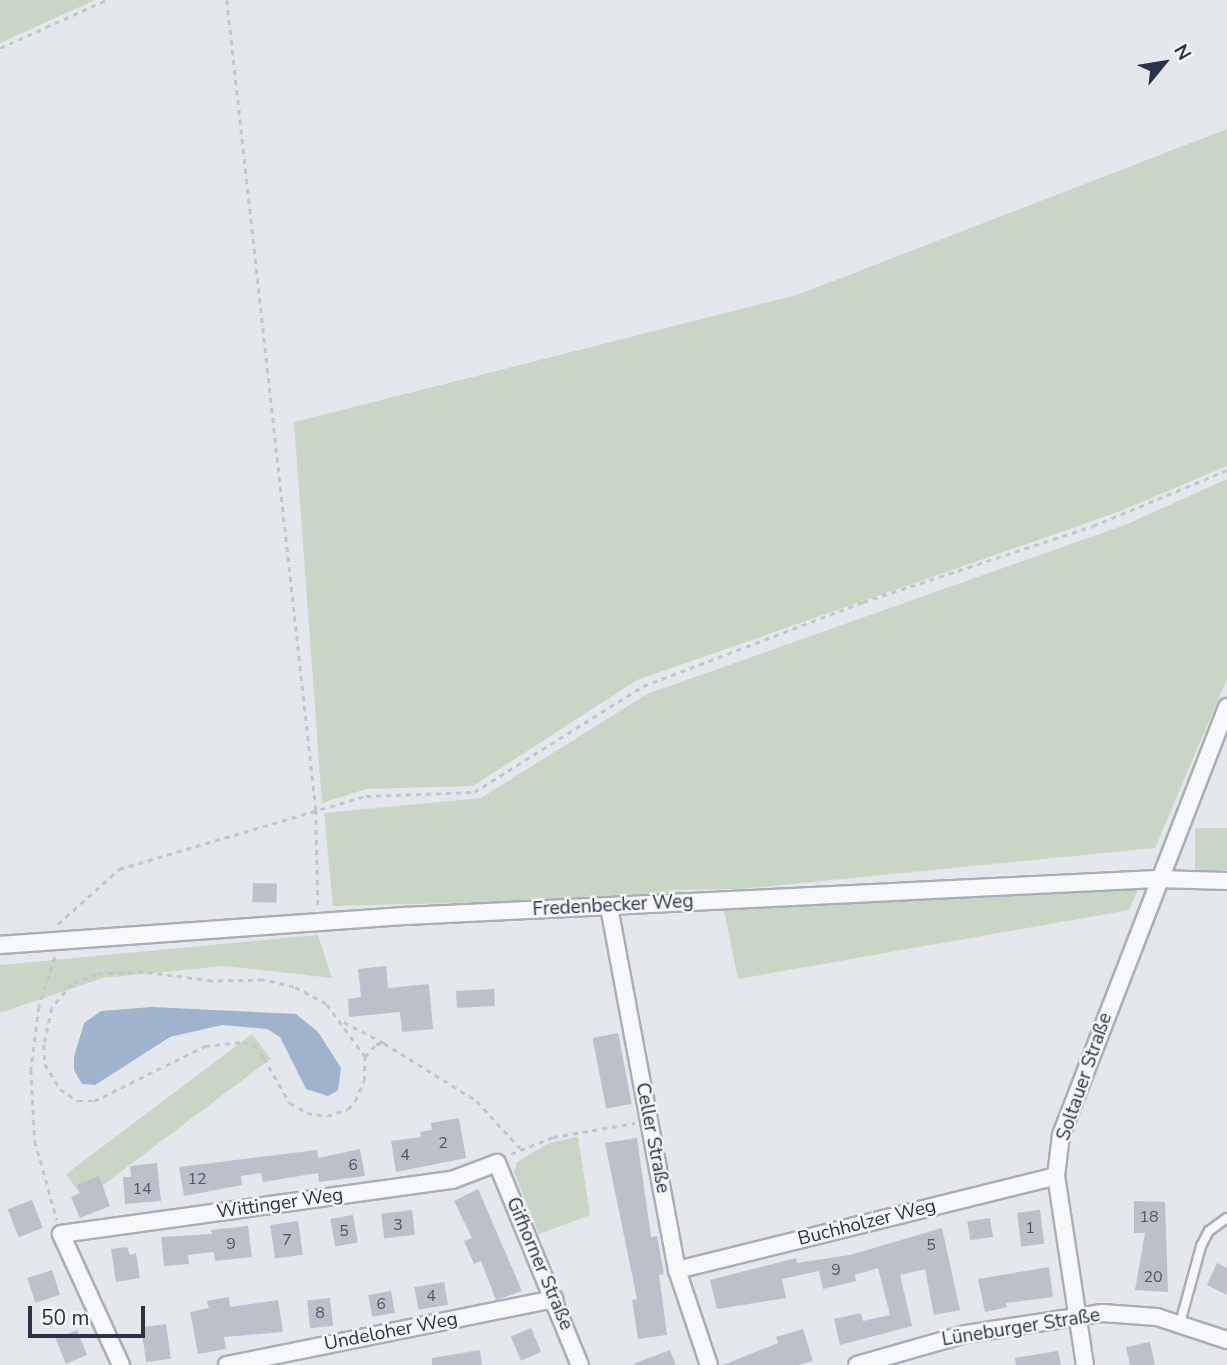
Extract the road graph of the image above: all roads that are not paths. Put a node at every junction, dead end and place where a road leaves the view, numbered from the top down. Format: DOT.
graph roads {
  1 [pos="1227,707"];
  2 [pos="1157,879"];
  3 [pos="1227,881"];
  4 [pos="609,907"];
  5 [pos="0,945"];
  6 [pos="497,1163"];
  7 [pos="1056,1176"];
  8 [pos="1227,1218"];
  9 [pos="677,1270"];
  10 [pos="554,1299"];
  11 [pos="1079,1316"];
  12 [pos="1180,1323"];
  13 [pos="1227,1340"];
  14 [pos="121,1365"];
  15 [pos="227,1365"];
  16 [pos="580,1365"];
  17 [pos="709,1365"];
  18 [pos="857,1365"];
  19 [pos="1085,1365"];
  1 -- 2 [label="street, Soltauer Straße"];
  2 -- 3 [label="street, Fredenbecker Weg"];
  2 -- 4 [label="street, Fredenbecker Weg"];
  2 -- 7 [label="street, Soltauer Straße"];
  4 -- 5 [label="street, Fredenbecker Weg"];
  4 -- 9 [label="street, Celler Straße"];
  6 -- 10 [label="street, Gifhorner Straße"];
  6 -- 14 [label="street, Wittinger Weg"];
  7 -- 9 [label="street, Buchholzer Weg"];
  7 -- 11 [label="street, Soltauer Straße"];
  8 -- 12 [label="lane"];
  9 -- 17 [label="street, Celler Straße"];
  10 -- 15 [label="street, Undeloher Weg"];
  10 -- 16 [label="street, Gifhorner Straße"];
  11 -- 12 [label="street, Lüneburger Straße"];
  11 -- 18 [label="street, Lüneburger Straße"];
  11 -- 19 [label="street, Soltauer Straße"];
  12 -- 13 [label="street, Lüneburger Straße"];
}
